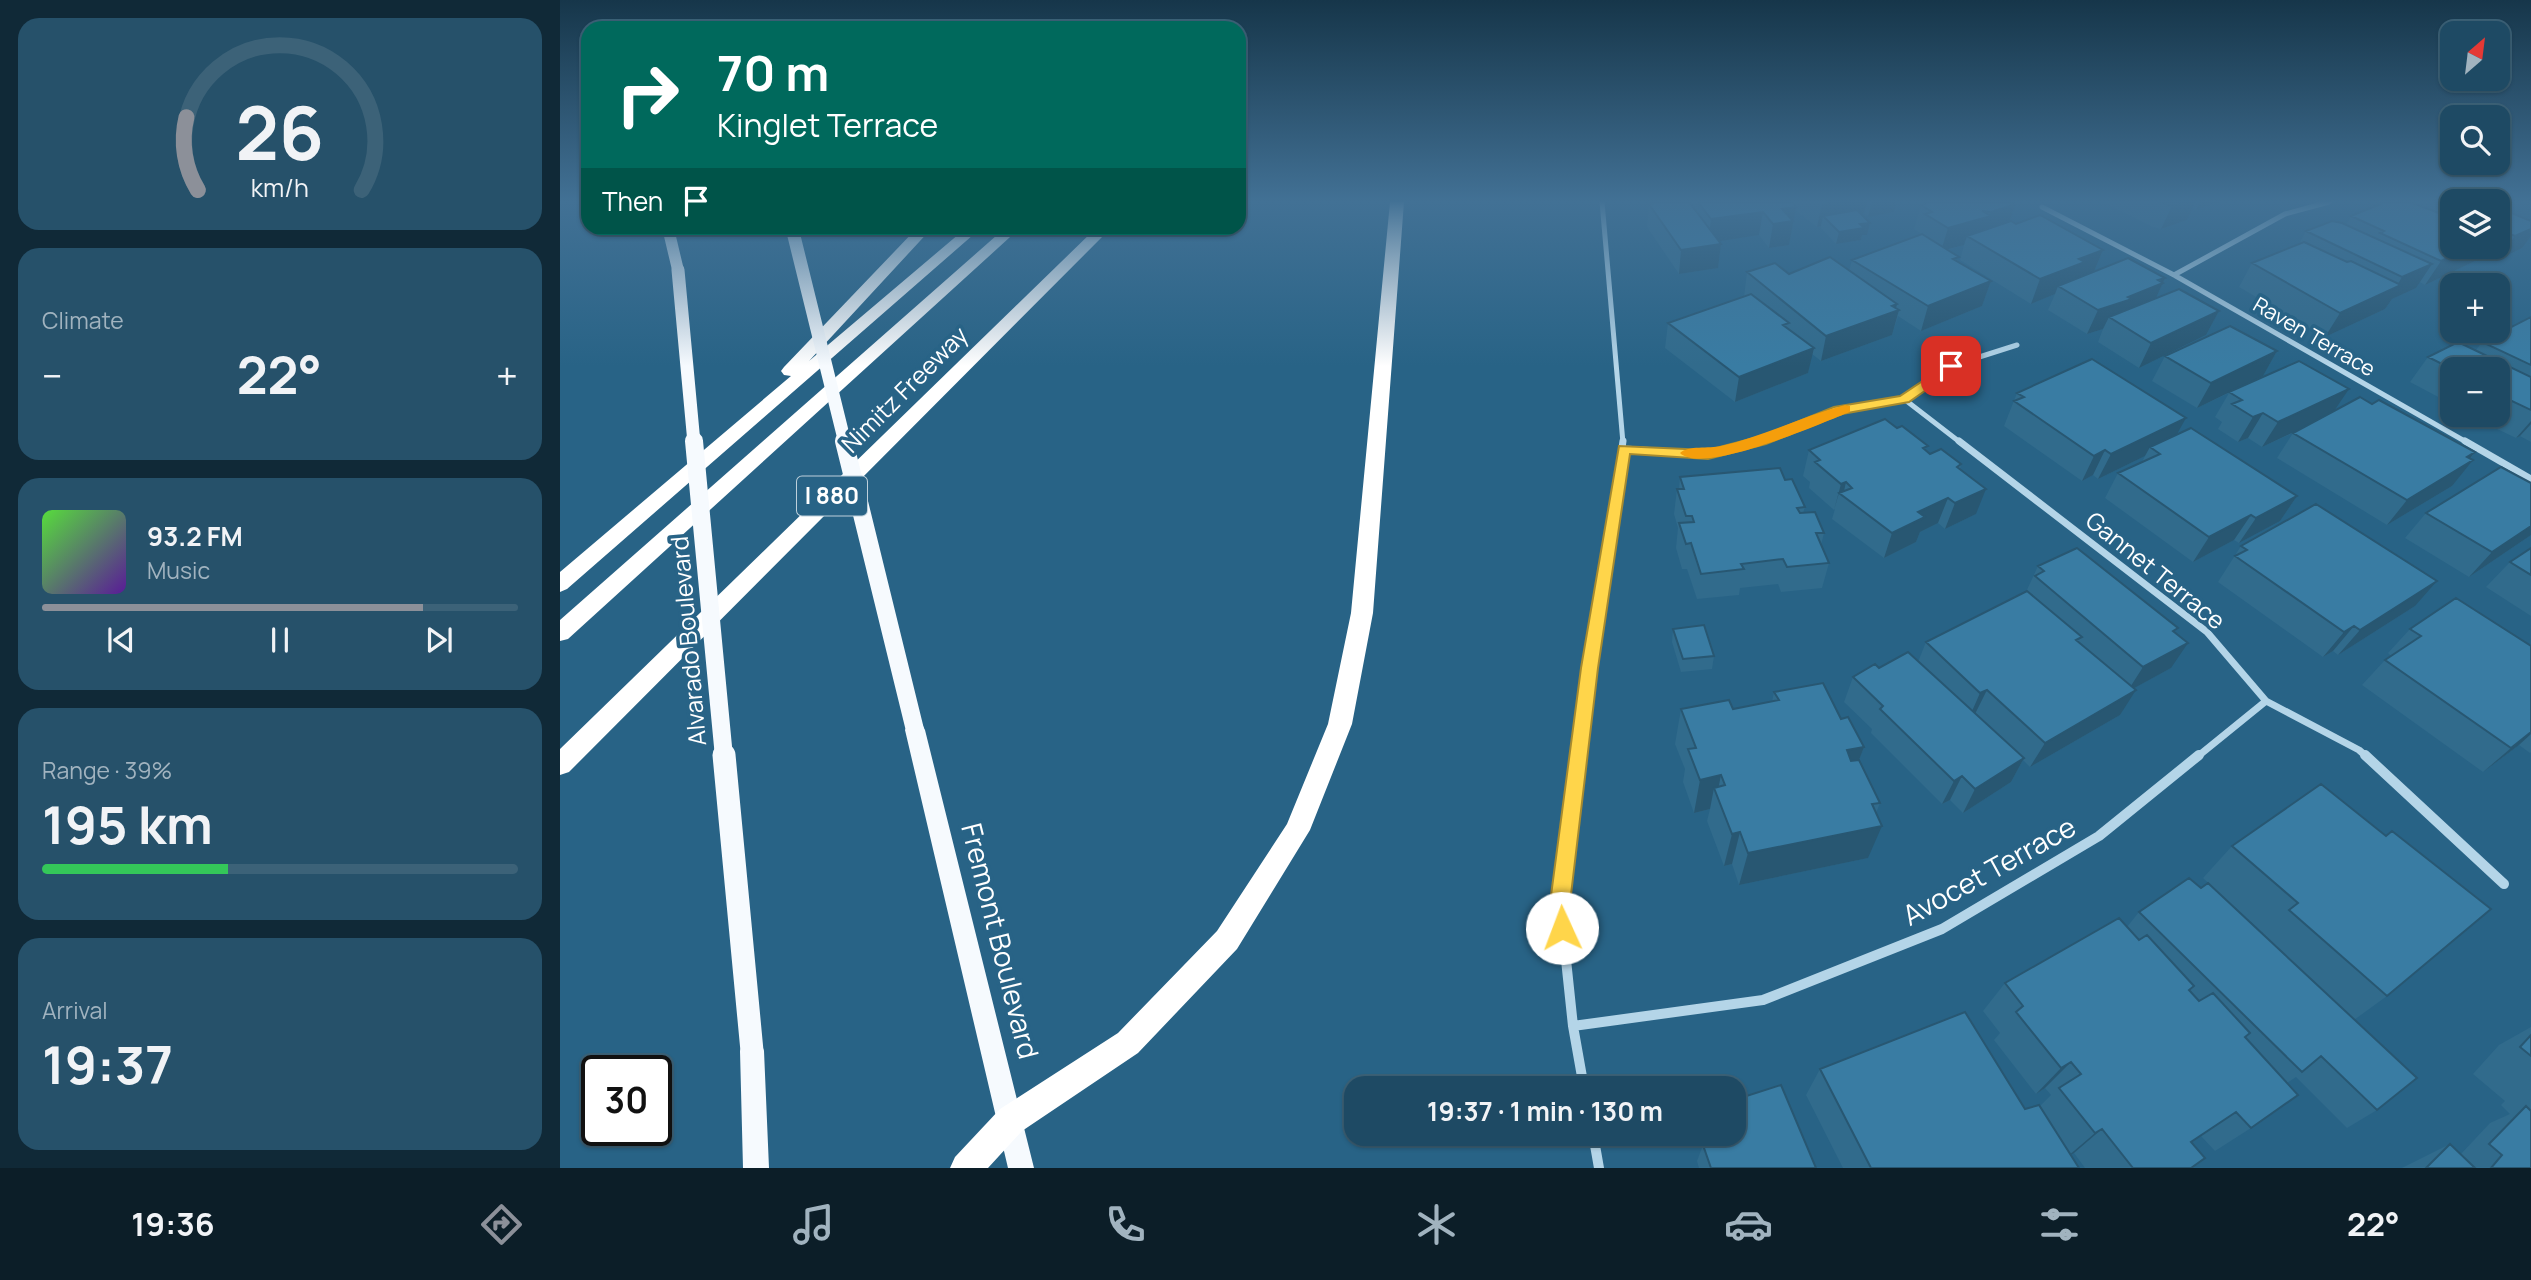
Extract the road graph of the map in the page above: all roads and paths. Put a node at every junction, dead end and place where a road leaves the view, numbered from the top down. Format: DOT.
graph roads {
  1 [pos="675,257"];
  2 [pos="799,257"];
  3 [pos="898,257"];
  4 [pos="941,257"];
  5 [pos="981,257"];
  6 [pos="1075,257"];
  7 [pos="1392,257"];
  8 [pos="1607,257"];
  9 [pos="2138,257"];
  10 [pos="2208,257"];
  11 [pos="2174,275"];
  12 [pos="2017,345"];
  13 [pos="1904,399"];
  14 [pos="1624,449"];
  15 [pos="708,458"];
  16 [pos="2531,479"];
  17 [pos="560,584"];
  18 [pos="560,633"];
  19 [pos="2266,701"];
  20 [pos="560,765"];
  21 [pos="2504,884"];
  22 [pos="1573,1026"];
  23 [pos="1582,1076"];
  24 [pos="1012,1120"];
  25 [pos="1594,1146"];
  26 [pos="756,1168"];
  27 [pos="966,1168"];
  28 [pos="1021,1168"];
  29 [pos="1599,1168"];
  1 -- 26 [label="main road, Alvarado Boulevard, bridge"];
  2 -- 24 [label="main road, Fremont Boulevard, bridge"];
  3 -- 15 [label="highway"];
  4 -- 15 [label="highway"];
  5 -- 18 [label="highway"];
  6 -- 20 [label="highway, Nimitz Freeway / I 880"];
  7 -- 24 [label="highway"];
  8 -- 14 [label="street"];
  9 -- 11 [label="street, Raven Terrace"];
  10 -- 11 [label="street"];
  11 -- 16 [label="street, Raven Terrace"];
  12 -- 13 [label="street"];
  13 -- 14 [label="street"];
  13 -- 19 [label="street, Gannet Terrace"];
  14 -- 22 [label="street"];
  15 -- 17 [label="highway"];
  19 -- 21 [label="street, Gannet Terrace"];
  19 -- 22 [label="street, Avocet Terrace"];
  22 -- 23 [label="street"];
  24 -- 27 [label="highway"];
  24 -- 28 [label="main road, Fremont Boulevard"];
  25 -- 29 [label="street"];
}
